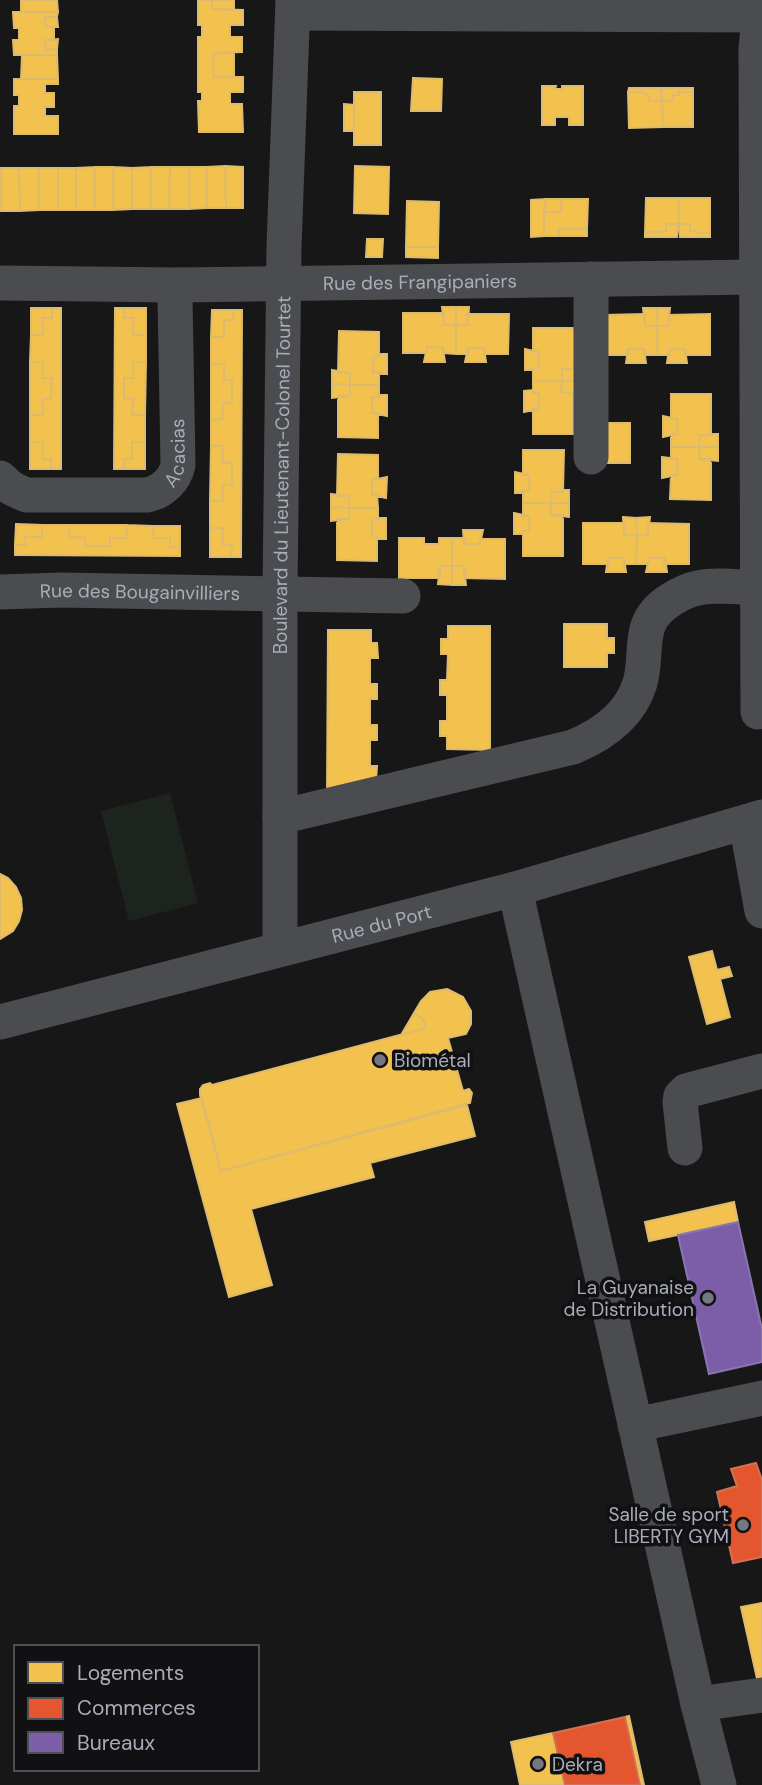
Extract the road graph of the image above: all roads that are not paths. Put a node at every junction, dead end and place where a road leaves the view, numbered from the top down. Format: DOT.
graph roads {
  1 [pos="293,6"];
  2 [pos="760,10"];
  3 [pos="759,276"];
  4 [pos="591,279"];
  5 [pos="285,282"];
  6 [pos="0,283"];
  7 [pos="177,285"];
  8 [pos="591,457"];
  9 [pos="0,478"];
  10 [pos="757,588"];
  11 [pos="0,592"];
  12 [pos="280,593"];
  13 [pos="403,596"];
  14 [pos="758,712"];
  15 [pos="280,817"];
  16 [pos="754,819"];
  17 [pos="515,889"];
  18 [pos="762,911"];
  19 [pos="280,949"];
  20 [pos="0,1023"];
  21 [pos="762,1071"];
  22 [pos="685,1148"];
  23 [pos="762,1398"];
  24 [pos="635,1426"];
  25 [pos="762,1695"];
  26 [pos="698,1704"];
  27 [pos="719,1785"];
  1 -- 2 [label="street"];
  1 -- 5 [label="street, Boulevard du Lieutenant-Colonel Tourtet"];
  2 -- 3 [label="street"];
  3 -- 4 [label="street, Rue des Frangipaniers"];
  3 -- 10 [label="street"];
  4 -- 5 [label="street, Rue des Frangipaniers"];
  4 -- 8 [label="street"];
  5 -- 7 [label="street, Rue des Frangipaniers"];
  5 -- 12 [label="street, Boulevard du Lieutenant-Colonel Tourtet"];
  6 -- 7 [label="street, Rue des Frangipaniers"];
  7 -- 9 [label="street, Acacias"];
  10 -- 14 [label="street"];
  10 -- 15 [label="street"];
  11 -- 12 [label="street, Rue des Bougainvilliers"];
  12 -- 13 [label="street, Rue des Bougainvilliers"];
  12 -- 15 [label="street, Boulevard du Lieutenant-Colonel Tourtet"];
  15 -- 19 [label="street, Boulevard du Lieutenant-Colonel Tourtet"];
  16 -- 17 [label="street, Rue du Port"];
  16 -- 18 [label="street"];
  17 -- 19 [label="street, Rue du Port"];
  17 -- 24 [label="street"];
  19 -- 20 [label="street, Rue du Port"];
  21 -- 22 [label="street"];
  23 -- 24 [label="street"];
  24 -- 26 [label="street"];
  25 -- 26 [label="street"];
  26 -- 27 [label="street"];
}
